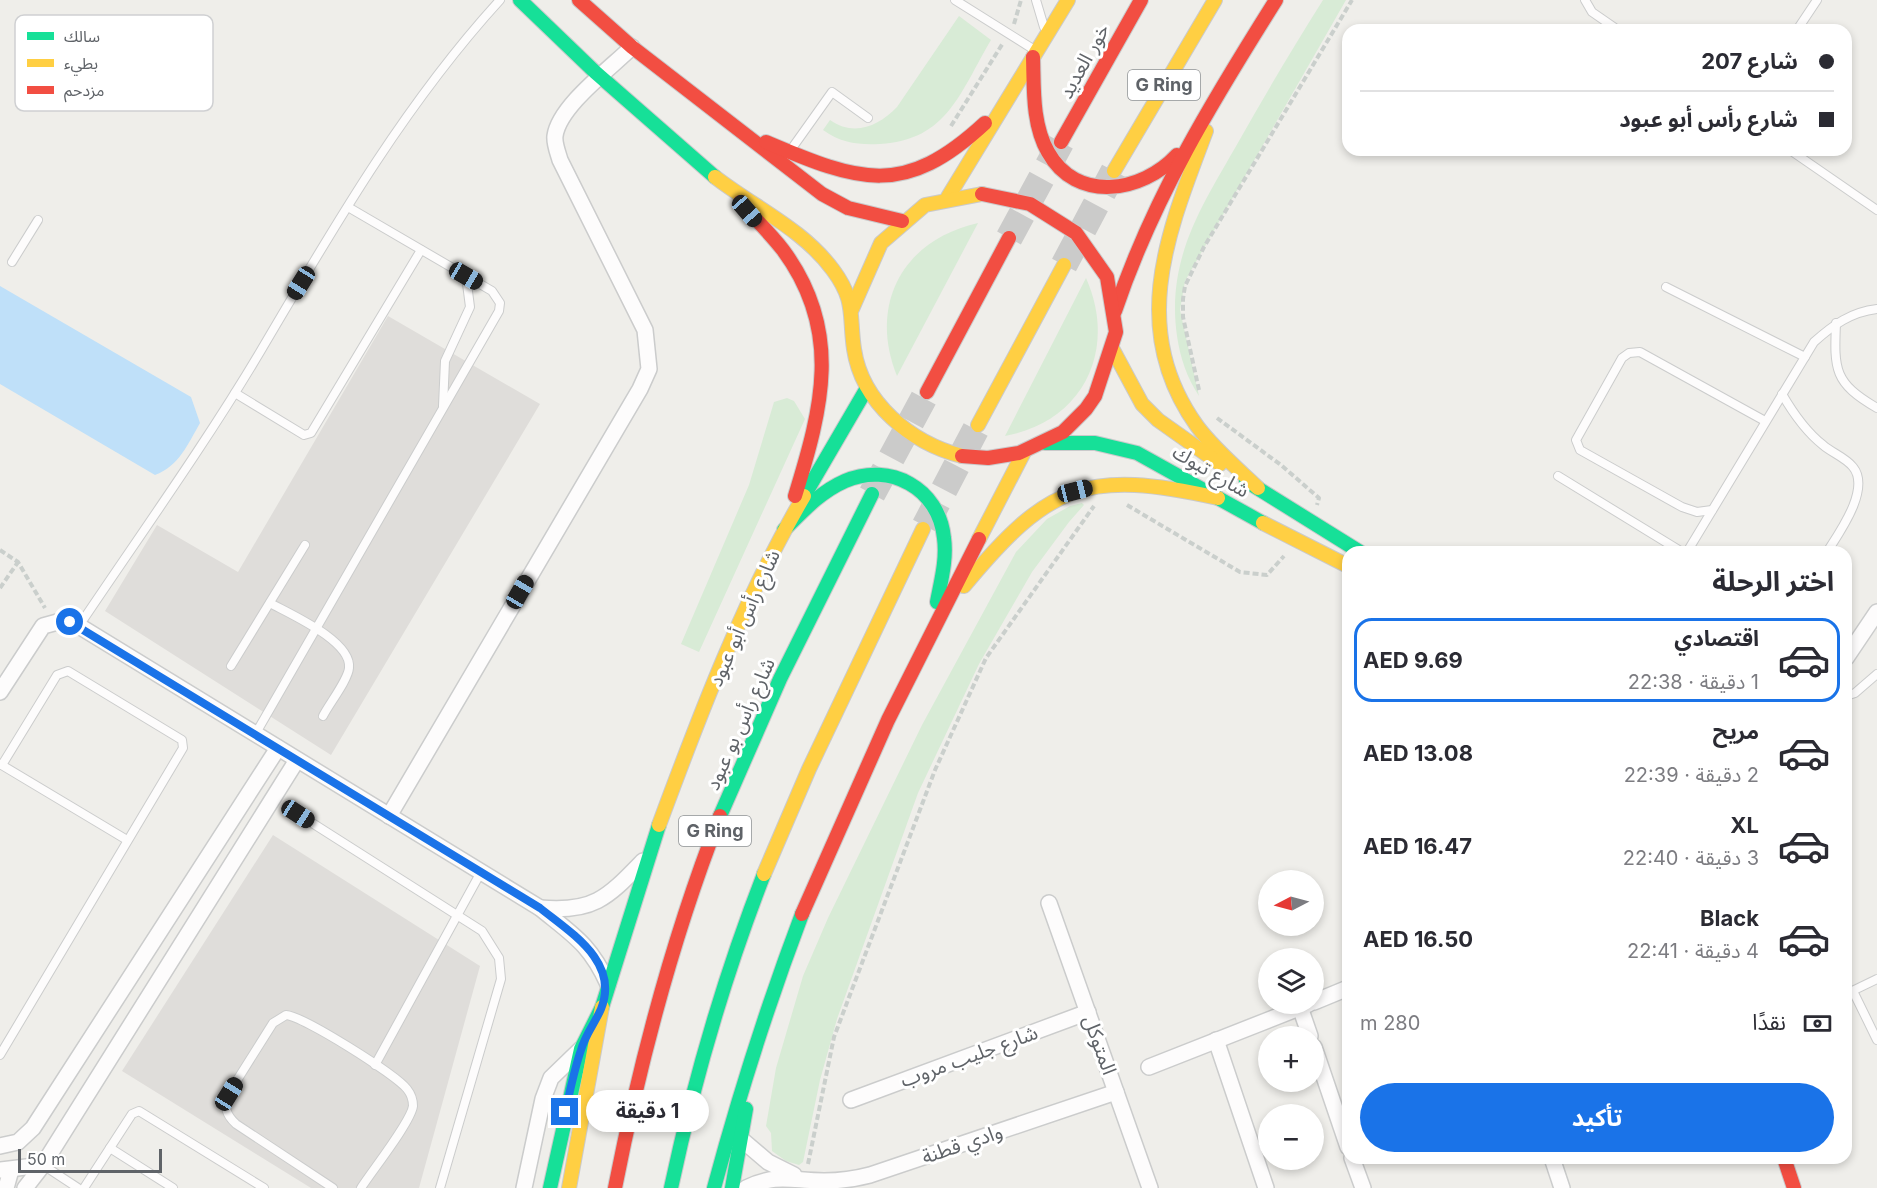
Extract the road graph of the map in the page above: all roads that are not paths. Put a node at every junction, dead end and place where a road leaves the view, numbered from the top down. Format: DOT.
graph roads {
  1 [pos="500,0"];
  2 [pos="520,0"];
  3 [pos="579,0"];
  4 [pos="955,0"];
  5 [pos="1036,0"];
  6 [pos="1068,0"];
  7 [pos="1141,0"];
  8 [pos="1215,0"];
  9 [pos="1276,0"];
  10 [pos="1585,0"];
  11 [pos="1817,0"];
  12 [pos="1609,24"];
  13 [pos="1801,24"];
  14 [pos="1046,35"];
  15 [pos="632,47"];
  16 [pos="1035,54"];
  17 [pos="600,79"];
  18 [pos="1223,83"];
  19 [pos="1007,99"];
  20 [pos="868,118"];
  21 [pos="746,134"];
  22 [pos="1061,142"];
  23 [pos="1187,142"];
  24 [pos="789,153"];
  25 [pos="1799,156"];
  26 [pos="1114,171"];
  27 [pos="726,186"];
  28 [pos="948,198"];
  29 [pos="348,207"];
  30 [pos="1877,210"];
  31 [pos="38,220"];
  32 [pos="902,221"];
  33 [pos="1009,238"];
  34 [pos="421,250"];
  35 [pos="12,262"];
  36 [pos="1064,265"];
  37 [pos="466,276"];
  38 [pos="1666,287"];
  39 [pos="852,309"];
  40 [pos="1877,309"];
  41 [pos="1115,310"];
  42 [pos="1836,323"];
  43 [pos="1113,350"];
  44 [pos="1805,357"];
  45 [pos="867,388"];
  46 [pos="927,392"];
  47 [pos="235,393"];
  48 [pos="1782,394"];
  49 [pos="443,408"];
  50 [pos="1877,408"];
  51 [pos="1765,421"];
  52 [pos="978,425"];
  53 [pos="1045,443"];
  54 [pos="1024,452"];
  55 [pos="1558,476"];
  56 [pos="1258,488"];
  57 [pos="872,494"];
  58 [pos="1218,498"];
  59 [pos="1712,510"];
  60 [pos="923,529"];
  61 [pos="784,530"];
  62 [pos="305,545"];
  63 [pos="1350,546"];
  64 [pos="1672,546"];
  65 [pos="1691,546"];
  66 [pos="1830,546"];
  67 [pos="1342,564"];
  68 [pos="270,603"];
  69 [pos="1877,612"];
  70 [pos="79,626"];
  71 [pos="933,627"];
  72 [pos="318,630"];
  73 [pos="1852,648"];
  74 [pos="231,666"];
  75 [pos="1877,674"];
  76 [pos="0,692"];
  77 [pos="1852,694"];
  78 [pos="323,716"];
  79 [pos="256,733"];
  80 [pos="278,748"];
  81 [pos="297,760"];
  82 [pos="1,764"];
  83 [pos="298,814"];
  84 [pos="389,816"];
  85 [pos="128,840"];
  86 [pos="646,859"];
  87 [pos="481,872"];
  88 [pos="1049,903"];
  89 [pos="540,908"];
  90 [pos="458,916"];
  91 [pos="1877,979"];
  92 [pos="608,984"];
  93 [pos="1342,990"];
  94 [pos="1852,992"];
  95 [pos="1852,996"];
  96 [pos="1324,998"];
  97 [pos="602,1007"];
  98 [pos="1088,1012"];
  99 [pos="1282,1014"];
  100 [pos="1216,1040"];
  101 [pos="1877,1040"];
  102 [pos="757,1043"];
  103 [pos="581,1049"];
  104 [pos="0,1055"];
  105 [pos="375,1065"];
  106 [pos="1149,1067"];
  107 [pos="1324,1076"];
  108 [pos="1116,1092"];
  109 [pos="851,1100"];
  110 [pos="1342,1129"];
  111 [pos="741,1139"];
  112 [pos="0,1146"];
  113 [pos="110,1148"];
  114 [pos="1354,1164"];
  115 [pos="1554,1164"];
  116 [pos="1786,1164"];
  117 [pos="43,1165"];
  118 [pos="5,1170"];
  119 [pos="805,1179"];
  120 [pos="523,1187"];
  121 [pos="6,1188"];
  122 [pos="25,1188"];
  123 [pos="78,1188"];
  124 [pos="84,1188"];
  125 [pos="174,1188"];
  126 [pos="264,1188"];
  127 [pos="333,1188"];
  128 [pos="361,1188"];
  129 [pos="440,1188"];
  130 [pos="550,1188"];
  131 [pos="569,1188"];
  132 [pos="615,1188"];
  133 [pos="671,1188"];
  134 [pos="714,1188"];
  135 [pos="732,1188"];
  136 [pos="746,1188"];
  137 [pos="1150,1188"];
  138 [pos="1266,1188"];
  139 [pos="1363,1188"];
  140 [pos="1562,1188"];
  141 [pos="1794,1188"];
  1 -- 29 [label="lane"];
  2 -- 17 [label="main road"];
  3 -- 15 [label="main road"];
  4 -- 16 [label="lane"];
  5 -- 14 [label="lane"];
  6 -- 14 [label="main road"];
  7 -- 22 [label="main road, خور العديد / G Ring"];
  8 -- 26 [label="main road, G Ring"];
  9 -- 18 [label="main road"];
  10 -- 12 [label="lane"];
  11 -- 13 [label="lane"];
  14 -- 16 [label="main road"];
  15 -- 17 [label="street"];
  15 -- 21 [label="main road"];
  16 -- 19 [label="main road"];
  16 -- 23 [label="main road"];
  17 -- 27 [label="main road"];
  17 -- 84 [label="street"];
  18 -- 23 [label="main road"];
  18 -- 56 [label="main road"];
  19 -- 24 [label="main road"];
  19 -- 28 [label="main road"];
  20 -- 24 [label="lane"];
  21 -- 24 [label="main road"];
  21 -- 32 [label="main road"];
  23 -- 41 [label="main road"];
  25 -- 30 [label="lane"];
  27 -- 39 [label="main road"];
  27 -- 61 [label="main road"];
  28 -- 32 [label="main road"];
  28 -- 41 [label="main road"];
  29 -- 34 [label="lane"];
  29 -- 47 [label="lane"];
  31 -- 35 [label="lane"];
  32 -- 39 [label="main road"];
  33 -- 46 [label="main road"];
  34 -- 37 [label="lane"];
  34 -- 47 [label="lane"];
  36 -- 52 [label="main road"];
  37 -- 49 [label="lane"];
  37 -- 49 [label="lane"];
  38 -- 44 [label="lane"];
  39 -- 45 [label="main road"];
  40 -- 42 [label="lane"];
  41 -- 43 [label="main road"];
  42 -- 44 [label="lane"];
  42 -- 50 [label="lane"];
  43 -- 53 [label="main road"];
  43 -- 56 [label="main road, شارع تبوك"];
  44 -- 48 [label="lane"];
  45 -- 54 [label="main road"];
  45 -- 61 [label="main road, شارع رأس أبو عبود"];
  47 -- 70 [label="lane"];
  48 -- 51 [label="lane"];
  48 -- 66 [label="lane"];
  49 -- 72 [label="lane"];
  51 -- 59 [label="lane"];
  51 -- 59 [label="lane"];
  53 -- 54 [label="main road"];
  53 -- 58 [label="main road, شارع تبوك"];
  54 -- 71 [label="main road"];
  55 -- 64 [label="lane"];
  56 -- 63 [label="main road, شارع تبوك"];
  57 -- 132 [label="main road, شارع رأس بو عبود / G Ring"];
  58 -- 67 [label="main road, شارع تبوك"];
  58 -- 71 [label="main road"];
  59 -- 65 [label="lane"];
  60 -- 133 [label="main road, G Ring"];
  61 -- 71 [label="main road"];
  61 -- 86 [label="main road, شارع رأس أبو عبود"];
  62 -- 68 [label="lane"];
  68 -- 72 [label="lane"];
  68 -- 74 [label="lane"];
  69 -- 73 [label="street"];
  70 -- 76 [label="street"];
  70 -- 79 [label="street"];
  71 -- 102 [label="main road"];
  72 -- 78 [label="lane"];
  72 -- 79 [label="lane"];
  75 -- 77 [label="lane"];
  79 -- 80 [label="street"];
  80 -- 81 [label="street"];
  80 -- 112 [label="street"];
  81 -- 84 [label="street"];
  81 -- 117 [label="street"];
  82 -- 85 [label="lane"];
  82 -- 85 [label="lane"];
  83 -- 90 [label="lane"];
  84 -- 87 [label="street"];
  85 -- 104 [label="lane"];
  86 -- 89 [label="street, شارع رأس أبو عبود"];
  86 -- 92 [label="main road, شارع رأس أبو عبود"];
  87 -- 89 [label="street"];
  87 -- 90 [label="lane"];
  88 -- 98 [label="street, المتوكل"];
  89 -- 92 [label="street"];
  90 -- 105 [label="lane"];
  90 -- 129 [label="lane"];
  91 -- 94 [label="lane"];
  92 -- 97 [label="main road, شارع رأس أبو عبود"];
  93 -- 96 [label="street"];
  95 -- 101 [label="lane"];
  97 -- 103 [label="main road, شارع رأس أبو عبود"];
  97 -- 131 [label="main road"];
  98 -- 108 [label="street, المتوكل"];
  98 -- 109 [label="street, شارع جليب مروب"];
  99 -- 100 [label="street"];
  100 -- 106 [label="street"];
  100 -- 138 [label="street"];
  102 -- 111 [label="main road"];
  102 -- 134 [label="main road"];
  103 -- 120 [label="street, شارع رأس أبو عبود"];
  103 -- 130 [label="main road, شارع رأس أبو عبود"];
  105 -- 127 [label="lane"];
  105 -- 128 [label="lane"];
  107 -- 110 [label="street"];
  108 -- 119 [label="street, وادي قطنة"];
  108 -- 137 [label="street, المتوكل"];
  111 -- 119 [label="street, وادي قطنة"];
  111 -- 135 [label="main road"];
  113 -- 124 [label="lane"];
  113 -- 125 [label="lane"];
  113 -- 126 [label="lane"];
  114 -- 139 [label="street"];
  115 -- 140 [label="street"];
  116 -- 141 [label="main road"];
  117 -- 118 [label="street"];
  117 -- 122 [label="street"];
  117 -- 123 [label="lane"];
  118 -- 121 [label="street"];
  119 -- 136 [label="street, وادي قطنة"];
}
